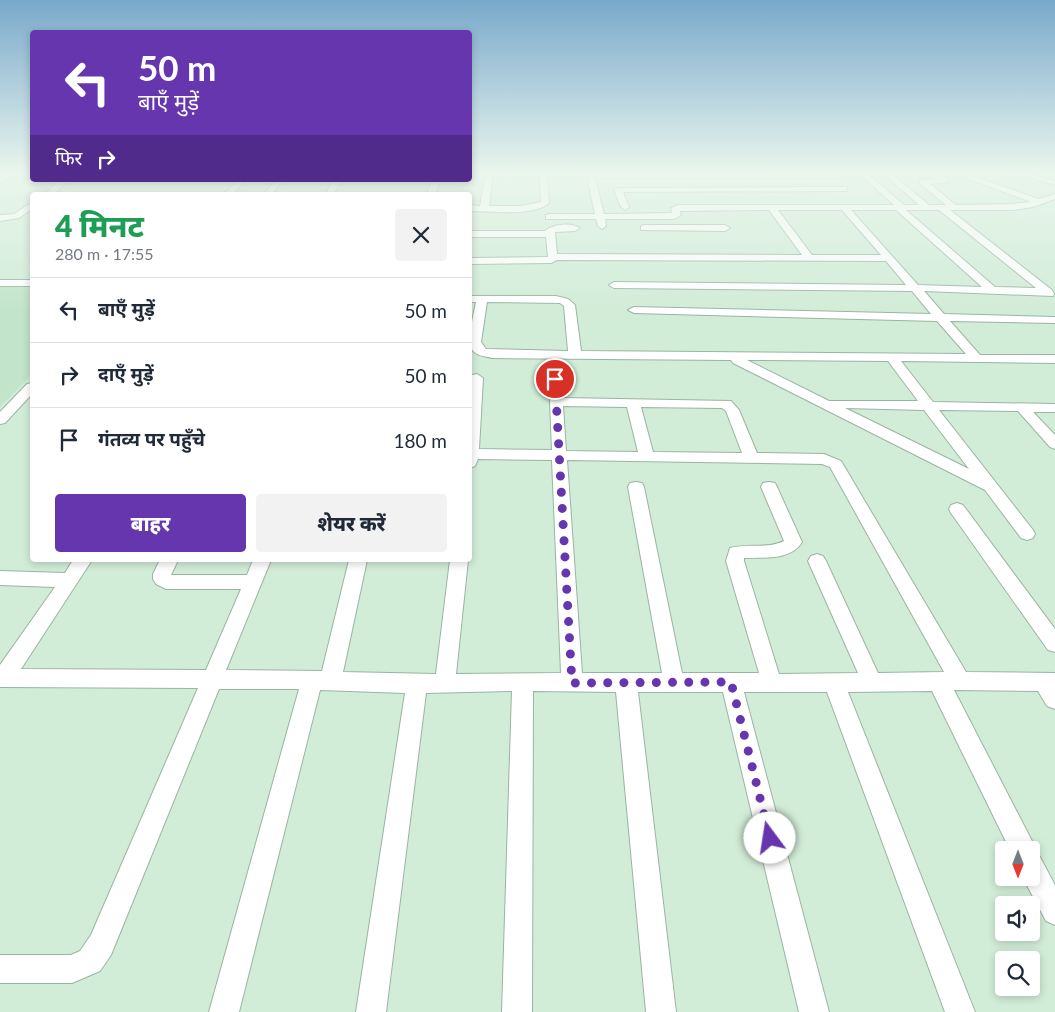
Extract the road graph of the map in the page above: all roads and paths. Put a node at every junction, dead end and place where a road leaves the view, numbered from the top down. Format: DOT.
graph roads {
  1 [pos="500,219"];
  2 [pos="507,219"];
  3 [pos="600,219"];
  4 [pos="719,219"];
  5 [pos="780,219"];
  6 [pos="852,219"];
  7 [pos="914,219"];
  8 [pos="956,219"];
  9 [pos="503,221"];
  10 [pos="631,228"];
  11 [pos="725,228"];
  12 [pos="472,233"];
  13 [pos="551,234"];
  14 [pos="730,236"];
  15 [pos="553,257"];
  16 [pos="809,257"];
  17 [pos="889,258"];
  18 [pos="472,261"];
  19 [pos="0,283"];
  20 [pos="30,283"];
  21 [pos="614,285"];
  22 [pos="915,288"];
  23 [pos="992,290"];
  24 [pos="1051,295"];
  25 [pos="476,300"];
  26 [pos="745,300"];
  27 [pos="634,310"];
  28 [pos="941,318"];
  29 [pos="1055,320"];
  30 [pos="472,342"];
  31 [pos="575,355"];
  32 [pos="733,358"];
  33 [pos="892,358"];
  34 [pos="976,358"];
  35 [pos="1055,359"];
  36 [pos="477,378"];
  37 [pos="555,379"];
  38 [pos="30,389"];
  39 [pos="555,402"];
  40 [pos="634,402"];
  41 [pos="826,404"];
  42 [pos="929,406"];
  43 [pos="1021,407"];
  44 [pos="1055,408"];
  45 [pos="0,420"];
  46 [pos="472,434"];
  47 [pos="1055,444"];
  48 [pos="558,456"];
  49 [pos="647,456"];
  50 [pos="472,457"];
  51 [pos="751,457"];
  52 [pos="990,486"];
  53 [pos="636,487"];
  54 [pos="770,487"];
  55 [pos="957,509"];
  56 [pos="1027,534"];
  57 [pos="817,561"];
  58 [pos="81,562"];
  59 [pos="168,562"];
  60 [pos="261,562"];
  61 [pos="357,562"];
  62 [pos="459,562"];
  63 [pos="0,578"];
  64 [pos="69,580"];
  65 [pos="253,582"];
  66 [pos="1055,644"];
  67 [pos="1,678"];
  68 [pos="211,680"];
  69 [pos="321,681"];
  70 [pos="949,681"];
  71 [pos="523,682"];
  72 [pos="626,682"];
  73 [pos="731,682"];
  74 [pos="872,682"];
  75 [pos="445,683"];
  76 [pos="572,683"];
  77 [pos="674,683"];
  78 [pos="772,683"];
  79 [pos="834,683"];
  80 [pos="417,684"];
  81 [pos="1051,688"];
  82 [pos="1019,841"];
  83 [pos="1040,883"];
  84 [pos="1055,912"];
  85 [pos="0,969"];
  86 [pos="224,1012"];
  87 [pos="371,1012"];
  88 [pos="517,1012"];
  89 [pos="661,1012"];
  90 [pos="814,1012"];
  91 [pos="960,1012"];
  1 -- 9 [label="street"];
  2 -- 9 [label="street"];
  3 -- 13 [label="street"];
  4 -- 11 [label="street"];
  5 -- 16 [label="street"];
  6 -- 17 [label="street"];
  7 -- 23 [label="street"];
  8 -- 24 [label="street"];
  9 -- 12 [label="street"];
  9 -- 13 [label="street"];
  10 -- 11 [label="street"];
  11 -- 14 [label="street"];
  13 -- 15 [label="street"];
  15 -- 16 [label="street"];
  15 -- 18 [label="street"];
  16 -- 17 [label="street"];
  17 -- 22 [label="street"];
  19 -- 20 [label="street"];
  21 -- 26 [label="street"];
  22 -- 23 [label="street"];
  22 -- 26 [label="street"];
  22 -- 28 [label="street"];
  23 -- 24 [label="street"];
  25 -- 30 [label="street"];
  25 -- 31 [label="street"];
  26 -- 27 [label="street"];
  26 -- 28 [label="street"];
  28 -- 29 [label="street"];
  28 -- 34 [label="street"];
  30 -- 31 [label="street"];
  31 -- 32 [label="street"];
  32 -- 33 [label="street"];
  32 -- 41 [label="street"];
  33 -- 34 [label="street"];
  33 -- 42 [label="street"];
  34 -- 35 [label="street"];
  36 -- 46 [label="street"];
  37 -- 39 [label="street"];
  38 -- 45 [label="street"];
  39 -- 40 [label="street"];
  39 -- 48 [label="street"];
  40 -- 49 [label="street"];
  40 -- 51 [label="street"];
  41 -- 42 [label="street"];
  41 -- 52 [label="street"];
  42 -- 43 [label="street"];
  42 -- 52 [label="street"];
  43 -- 44 [label="street"];
  43 -- 47 [label="street"];
  48 -- 49 [label="street"];
  48 -- 50 [label="street"];
  48 -- 76 [label="street"];
  49 -- 51 [label="street"];
  51 -- 70 [label="street"];
  52 -- 56 [label="street"];
  53 -- 77 [label="street"];
  54 -- 78 [label="street"];
  55 -- 66 [label="street"];
  57 -- 74 [label="street"];
  58 -- 64 [label="street"];
  59 -- 65 [label="street"];
  60 -- 65 [label="street"];
  61 -- 69 [label="street"];
  62 -- 75 [label="street"];
  63 -- 64 [label="street"];
  64 -- 67 [label="street"];
  65 -- 68 [label="street"];
  67 -- 68 [label="street"];
  68 -- 69 [label="street"];
  68 -- 85 [label="street"];
  69 -- 80 [label="street"];
  69 -- 86 [label="street"];
  70 -- 74 [label="street"];
  70 -- 81 [label="street"];
  70 -- 82 [label="street"];
  71 -- 75 [label="street"];
  71 -- 76 [label="street"];
  71 -- 88 [label="street"];
  72 -- 76 [label="street"];
  72 -- 77 [label="street"];
  72 -- 89 [label="street"];
  73 -- 77 [label="street"];
  73 -- 78 [label="street"];
  73 -- 90 [label="street"];
  74 -- 79 [label="street"];
  75 -- 80 [label="street"];
  78 -- 79 [label="street"];
  79 -- 91 [label="street"];
  80 -- 87 [label="street"];
  83 -- 84 [label="street"];
}
